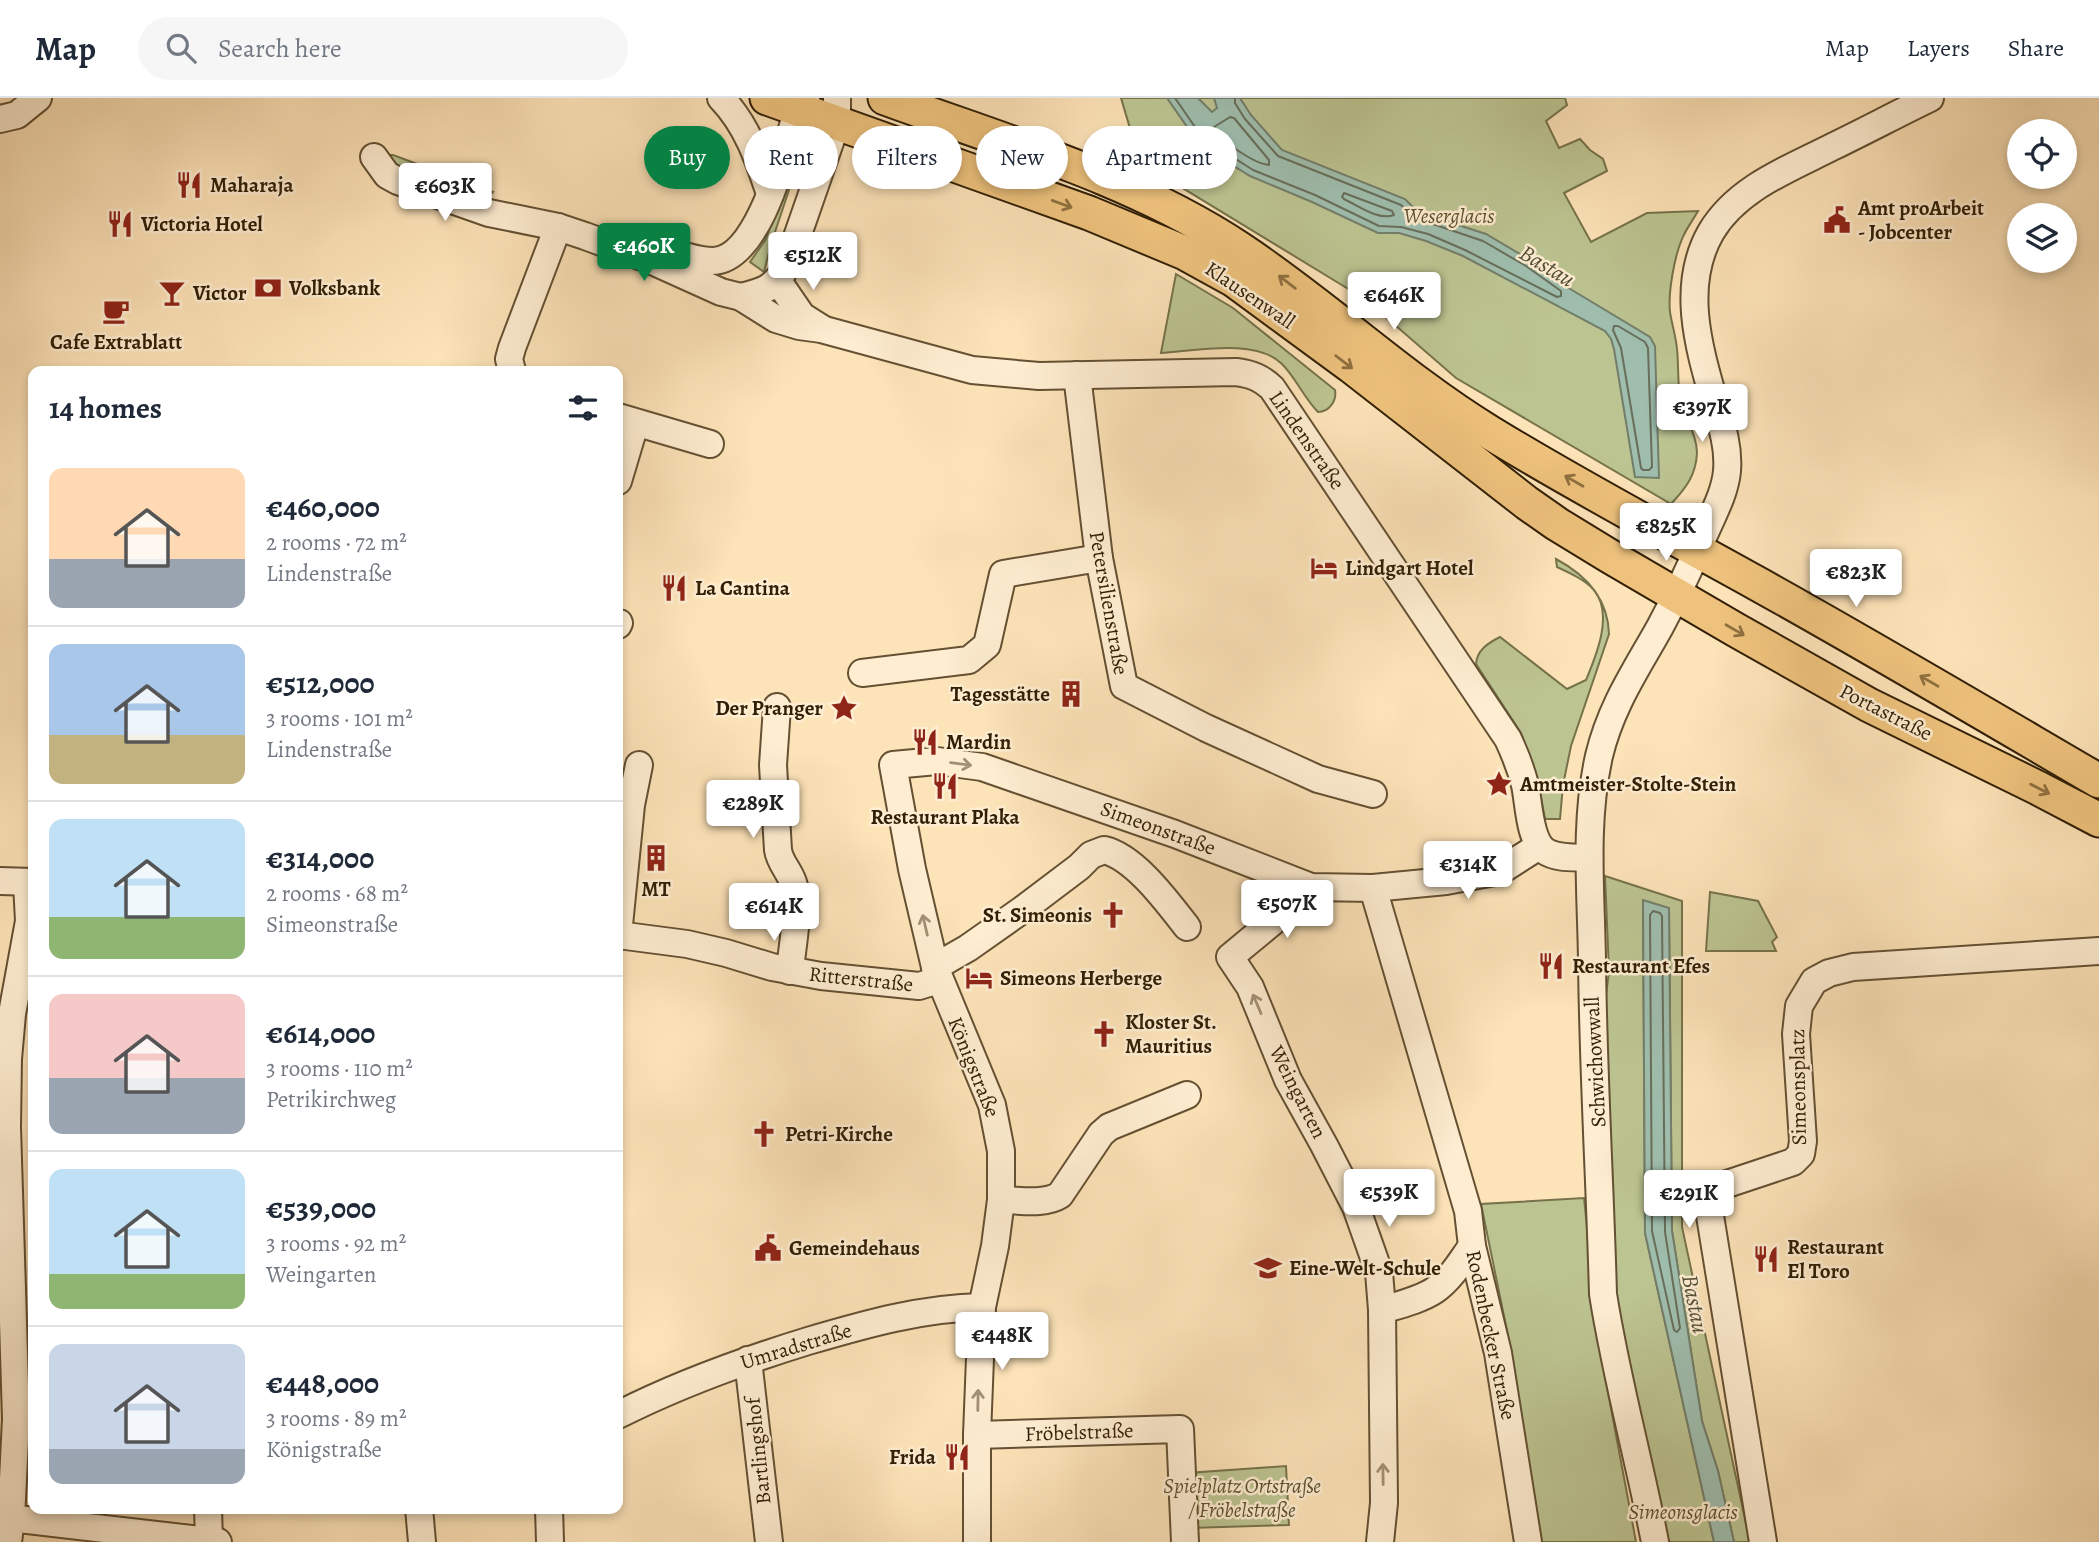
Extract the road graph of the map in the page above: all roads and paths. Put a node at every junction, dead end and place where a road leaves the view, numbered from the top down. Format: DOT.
graph roads {
  1 [pos="38,98"];
  2 [pos="43,98"];
  3 [pos="57,98"];
  4 [pos="721,98"];
  5 [pos="885,98"];
  6 [pos="1930,98"];
  7 [pos="790,102"];
  8 [pos="837,110"];
  9 [pos="0,119"];
  10 [pos="374,157"];
  11 [pos="770,194"];
  12 [pos="568,222"];
  13 [pos="716,261"];
  14 [pos="778,281"];
  15 [pos="741,297"];
  16 [pos="821,329"];
  17 [pos="511,366"];
  18 [pos="1077,375"];
  19 [pos="627,421"];
  20 [pos="710,444"];
  21 [pos="623,448"];
  22 [pos="1697,551"];
  23 [pos="1099,558"];
  24 [pos="1677,596"];
  25 [pos="862,673"];
  26 [pos="777,707"];
  27 [pos="639,765"];
  28 [pos="893,765"];
  29 [pos="2099,781"];
  30 [pos="1373,794"];
  31 [pos="2099,820"];
  32 [pos="1539,846"];
  33 [pos="1588,858"];
  34 [pos="0,881"];
  35 [pos="28,882"];
  36 [pos="623,885"];
  37 [pos="1311,887"];
  38 [pos="1374,888"];
  39 [pos="28,926"];
  40 [pos="1187,927"];
  41 [pos="623,936"];
  42 [pos="2099,951"];
  43 [pos="790,971"];
  44 [pos="937,973"];
  45 [pos="1186,1095"];
  46 [pos="1001,1200"];
  47 [pos="1472,1246"];
  48 [pos="982,1307"];
  49 [pos="1382,1310"];
  50 [pos="748,1360"];
  51 [pos="623,1412"];
  52 [pos="8,1418"];
  53 [pos="977,1435"];
  54 [pos="209,1514"];
  55 [pos="420,1514"];
  56 [pos="549,1514"];
  57 [pos="6,1526"];
  58 [pos="214,1541"];
  59 [pos="422,1542"];
  60 [pos="550,1542"];
  61 [pos="769,1542"];
  62 [pos="977,1542"];
  63 [pos="1185,1542"];
  64 [pos="1380,1542"];
  65 [pos="1528,1542"];
  66 [pos="1655,1542"];
  67 [pos="1763,1542"];
  1 -- 9 [label="street"];
  2 -- 3 [label="street"];
  4 -- 11 [label="street"];
  22 -- 5 [label="main road, Klausenwall, one-way"];
  6 -- 22 [label="street, Schwichowwall"];
  7 -- 8 [label="main road, Klausenwall"];
  7 -- 11 [label="street"];
  8 -- 14 [label="street"];
  8 -- 24 [label="main road, Klausenwall, one-way"];
  10 -- 12 [label="street, Lindenstraße"];
  11 -- 13 [label="street"];
  12 -- 13 [label="street, Lindenstraße"];
  12 -- 15 [label="street, Lindenstraße"];
  12 -- 17 [label="street"];
  13 -- 15 [label="street, Lindenstraße"];
  14 -- 15 [label="street"];
  14 -- 16 [label="street, Lindenstraße"];
  15 -- 16 [label="street, Lindenstraße"];
  16 -- 18 [label="street, Lindenstraße"];
  18 -- 23 [label="street, Petersilienstraße"];
  18 -- 32 [label="street, Lindenstraße"];
  19 -- 20 [label="street"];
  19 -- 21 [label="street"];
  22 -- 24 [label="street, Schwichowwall"];
  29 -- 22 [label="main road, one-way"];
  23 -- 25 [label="street"];
  23 -- 30 [label="street, Petersilienstraße"];
  24 -- 31 [label="main road, Portastraße, one-way"];
  24 -- 33 [label="street, Schwichowwall"];
  26 -- 43 [label="street"];
  27 -- 36 [label="street"];
  28 -- 37 [label="street, Simeonstraße, one-way"];
  44 -- 28 [label="street, Königstraße, one-way"];
  32 -- 33 [label="street"];
  32 -- 38 [label="street, Simeonstraße"];
  33 -- 66 [label="street, Schwichowwall"];
  34 -- 35 [label="street"];
  37 -- 38 [label="street, Simeonstraße"];
  49 -- 37 [label="street, Weingarten, one-way"];
  38 -- 47 [label="street, Rodenbecker Straße"];
  39 -- 52 [label="street"];
  40 -- 44 [label="street"];
  41 -- 43 [label="street, Ritterstraße"];
  42 -- 67 [label="street, Simeonsplatz"];
  43 -- 44 [label="street, Ritterstraße"];
  44 -- 46 [label="street, Königstraße"];
  45 -- 46 [label="street"];
  46 -- 48 [label="street, Königstraße"];
  47 -- 49 [label="street"];
  47 -- 65 [label="street, Rodenbecker Straße"];
  48 -- 50 [label="street, Umradstraße"];
  53 -- 48 [label="street, Königstraße, one-way"];
  64 -- 49 [label="street, Weingarten, one-way"];
  50 -- 51 [label="street, Umradstraße"];
  50 -- 61 [label="street, Bartlingshof"];
  52 -- 57 [label="street"];
  53 -- 62 [label="street, Königstraße"];
  53 -- 63 [label="street, Fröbelstraße"];
  54 -- 58 [label="street"];
  55 -- 59 [label="street"];
  56 -- 60 [label="street"];
  57 -- 58 [label="street"];
}
